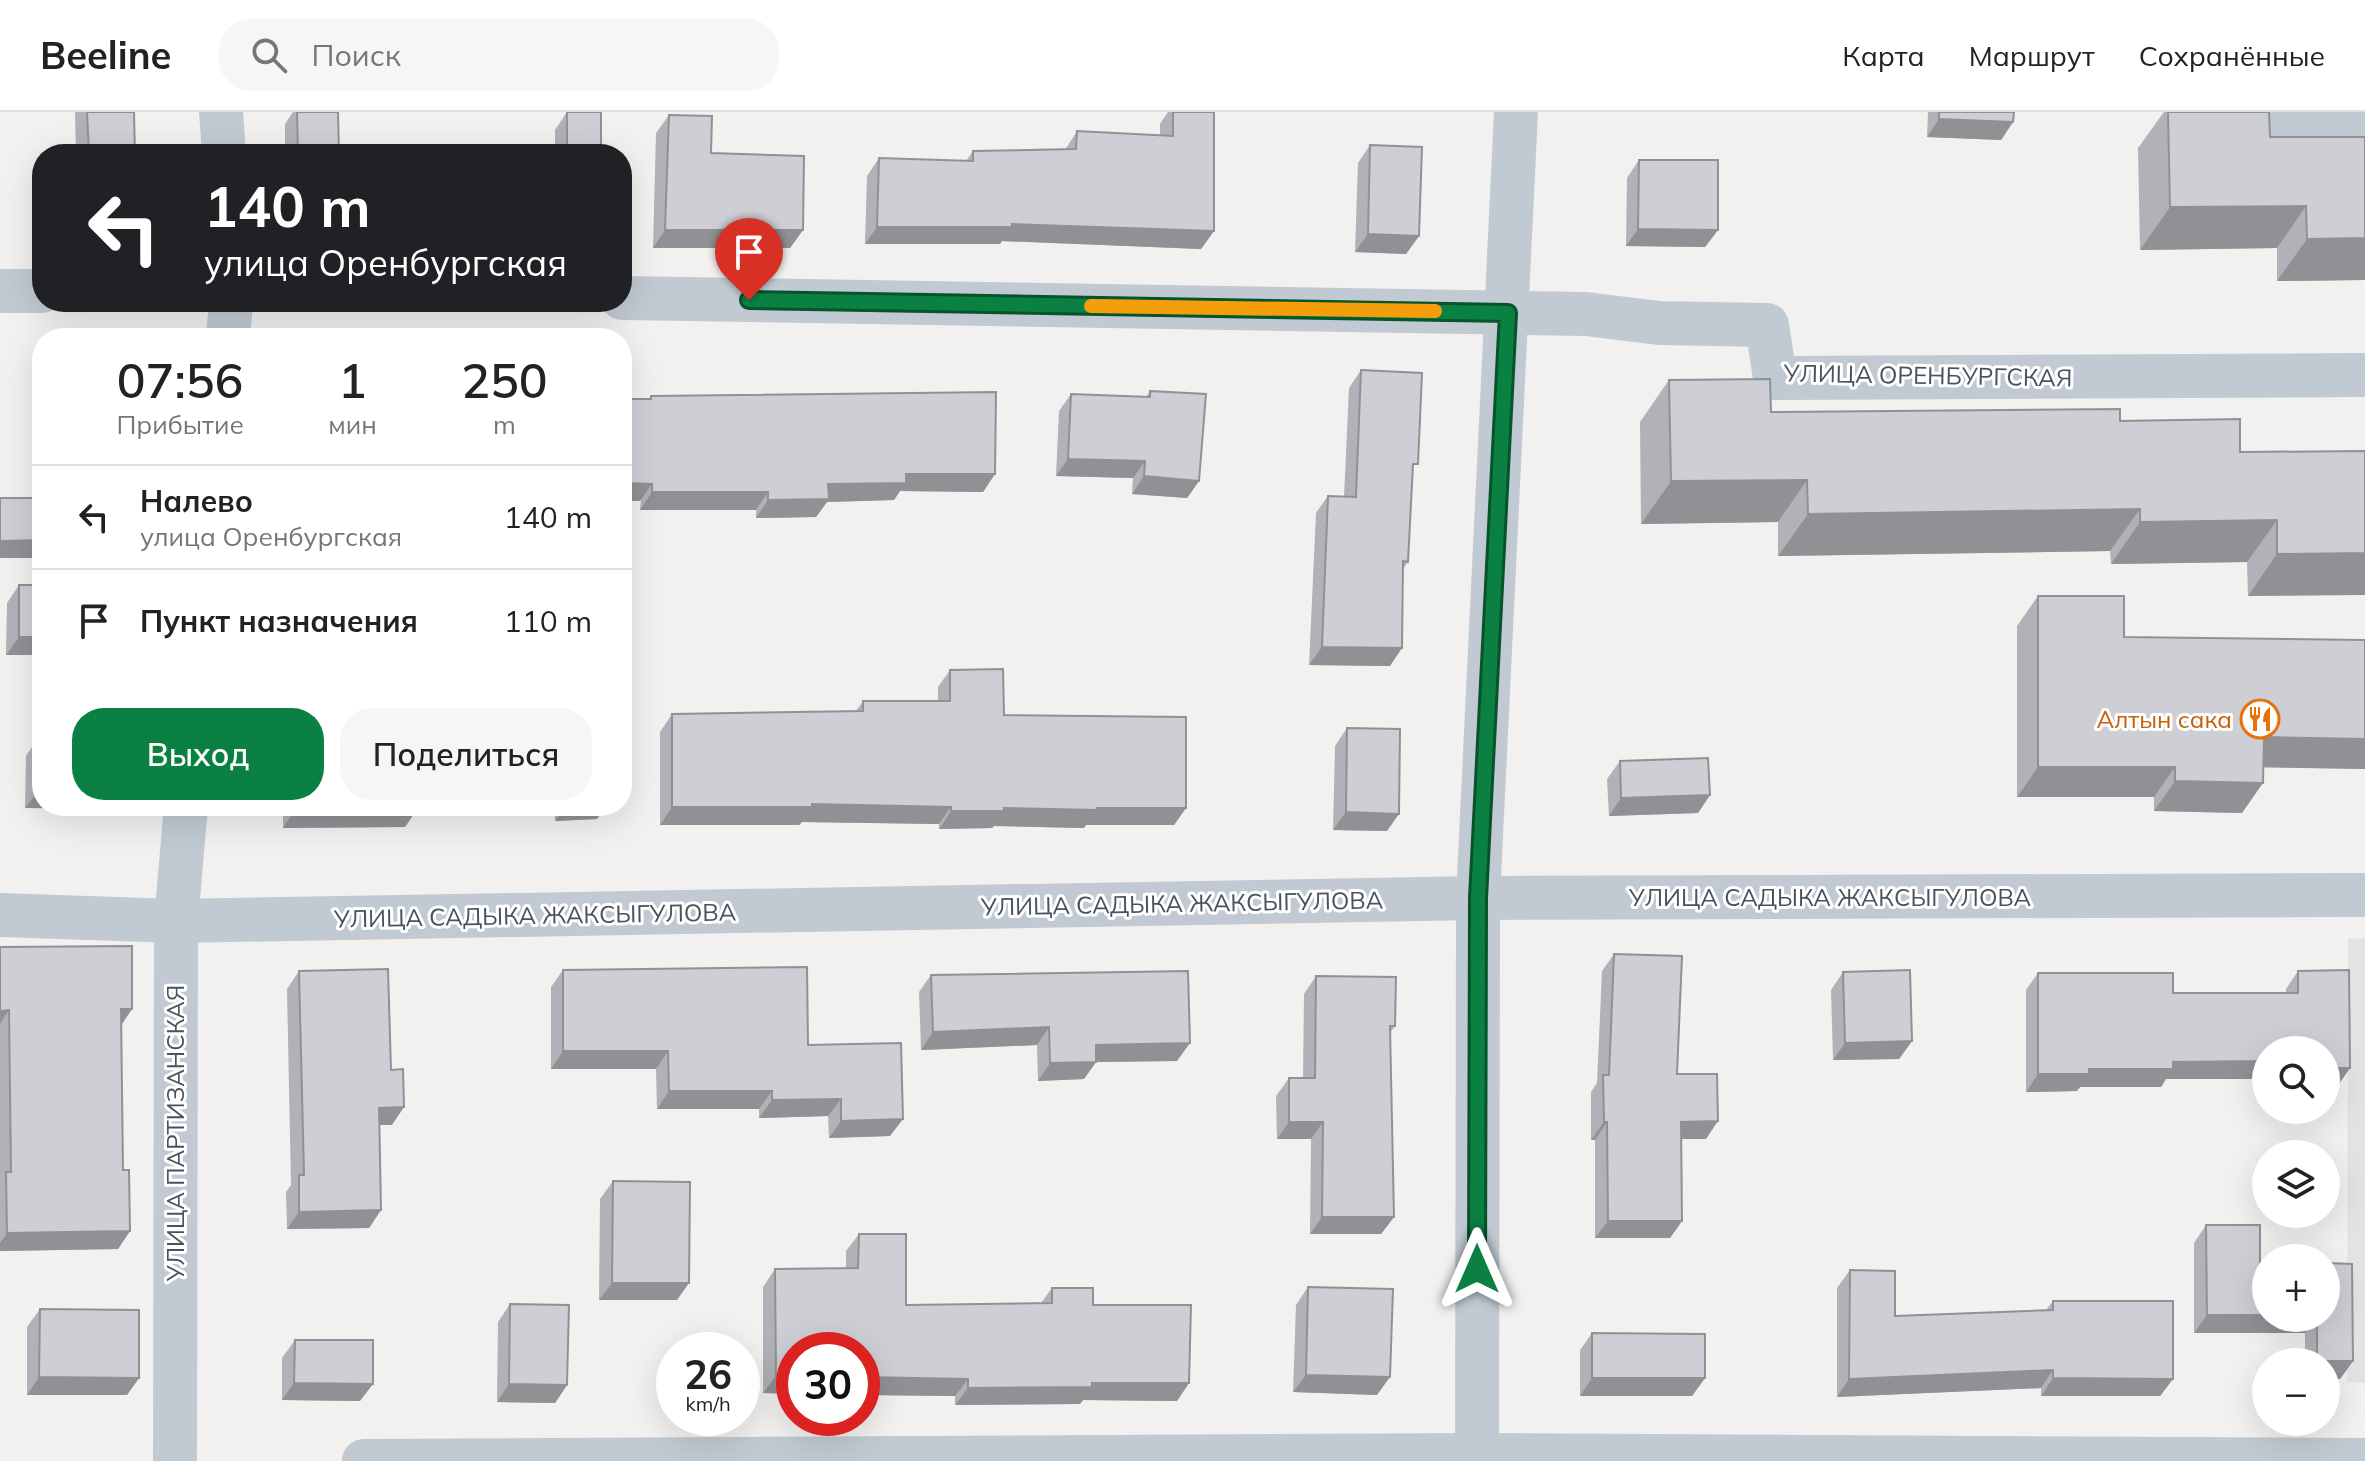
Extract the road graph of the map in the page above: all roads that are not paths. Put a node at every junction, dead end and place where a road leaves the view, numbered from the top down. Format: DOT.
graph roads {
  1 [pos="221,112"];
  2 [pos="1516,112"];
  3 [pos="2253,117"];
  4 [pos="2365,120"];
  5 [pos="223,144"];
  6 [pos="0,291"];
  7 [pos="32,291"];
  8 [pos="632,298"];
  9 [pos="1508,313"];
  10 [pos="2365,375"];
  11 [pos="185,816"];
  12 [pos="2365,895"];
  13 [pos="1478,898"];
  14 [pos="0,915"];
  15 [pos="176,921"];
  16 [pos="1477,1458"];
  17 [pos="2365,1460"];
  18 [pos="175,1461"];
  19 [pos="364,1461"];
  1 -- 5 [label="street"];
  2 -- 9 [label="street"];
  3 -- 4 [label="street"];
  6 -- 7 [label="street"];
  8 -- 9 [label="street, УЛИЦА ОРЕНБУРГСКАЯ"];
  9 -- 10 [label="street, УЛИЦА ОРЕНБУРГСКАЯ"];
  9 -- 13 [label="street"];
  11 -- 15 [label="street, УЛИЦА ПАРТИЗАНСКАЯ"];
  12 -- 13 [label="street, УЛИЦА САДЫКА ЖАКСЫГУЛОВА"];
  13 -- 15 [label="street, УЛИЦА САДЫКА ЖАКСЫГУЛОВА"];
  13 -- 16 [label="street"];
  14 -- 15 [label="street, УЛИЦА САДЫКА ЖАКСЫГУЛОВА"];
  15 -- 18 [label="street, УЛИЦА ПАРТИЗАНСКАЯ"];
  16 -- 17 [label="street"];
  16 -- 19 [label="street"];
}
